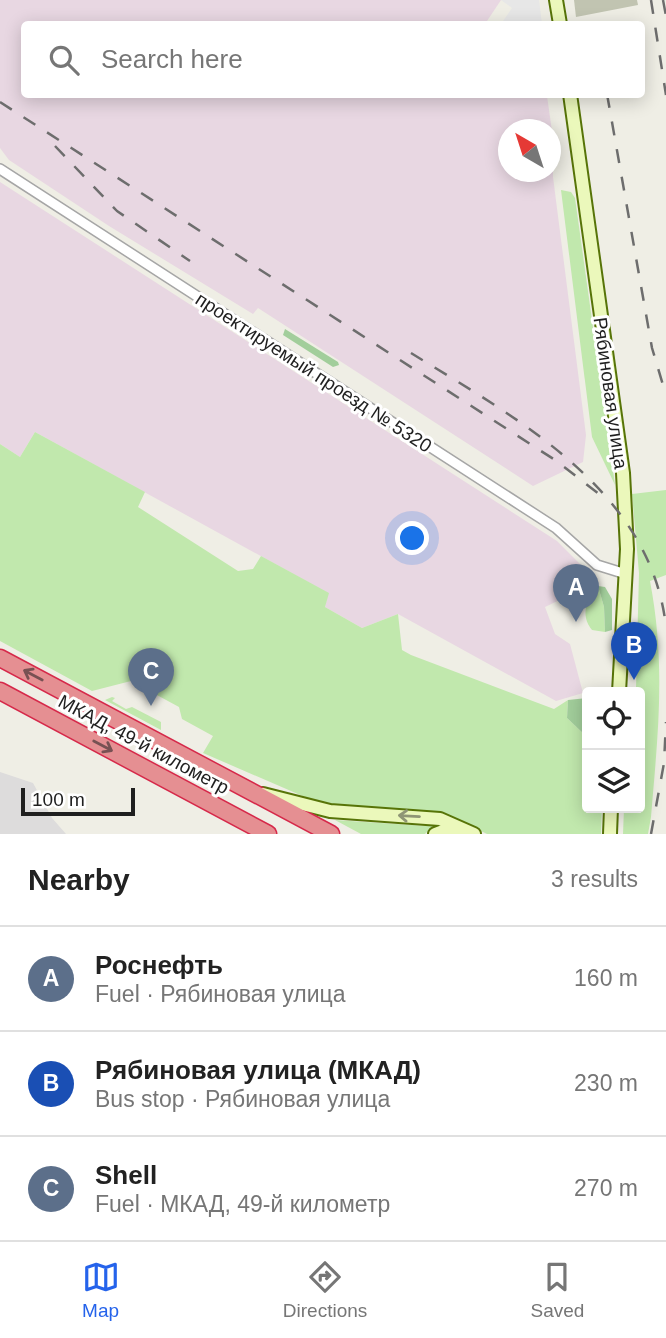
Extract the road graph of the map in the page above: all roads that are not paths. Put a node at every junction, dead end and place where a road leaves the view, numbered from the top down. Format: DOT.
graph roads {
  1 [pos="556,0"];
  2 [pos="560,21"];
  3 [pos="571,98"];
  4 [pos="0,169"];
  5 [pos="625,574"];
  6 [pos="0,658"];
  7 [pos="619,687"];
  8 [pos="0,691"];
  9 [pos="251,792"];
  10 [pos="611,813"];
  11 [pos="236,817"];
  12 [pos="255,834"];
  13 [pos="268,834"];
  14 [pos="331,834"];
  15 [pos="435,834"];
  16 [pos="472,834"];
  17 [pos="610,834"];
  1 -- 2 [label="street"];
  3 -- 5 [label="street, Рябиновая улица"];
  4 -- 5 [label="street, проектируемый проезд № 5320"];
  5 -- 7 [label="street, Рябиновая улица"];
  9 -- 6 [label="highway, МКАД, 49-й километр, one-way"];
  8 -- 11 [label="highway, МКАД, 49-й километр, one-way"];
  9 -- 14 [label="highway, МКАД, 49-й километр"];
  16 -- 9 [label="street, one-way"];
  10 -- 17 [label="street"];
  11 -- 12 [label="street"];
  11 -- 13 [label="highway, МКАД, 49-й километр"];
  15 -- 16 [label="street"];
}
